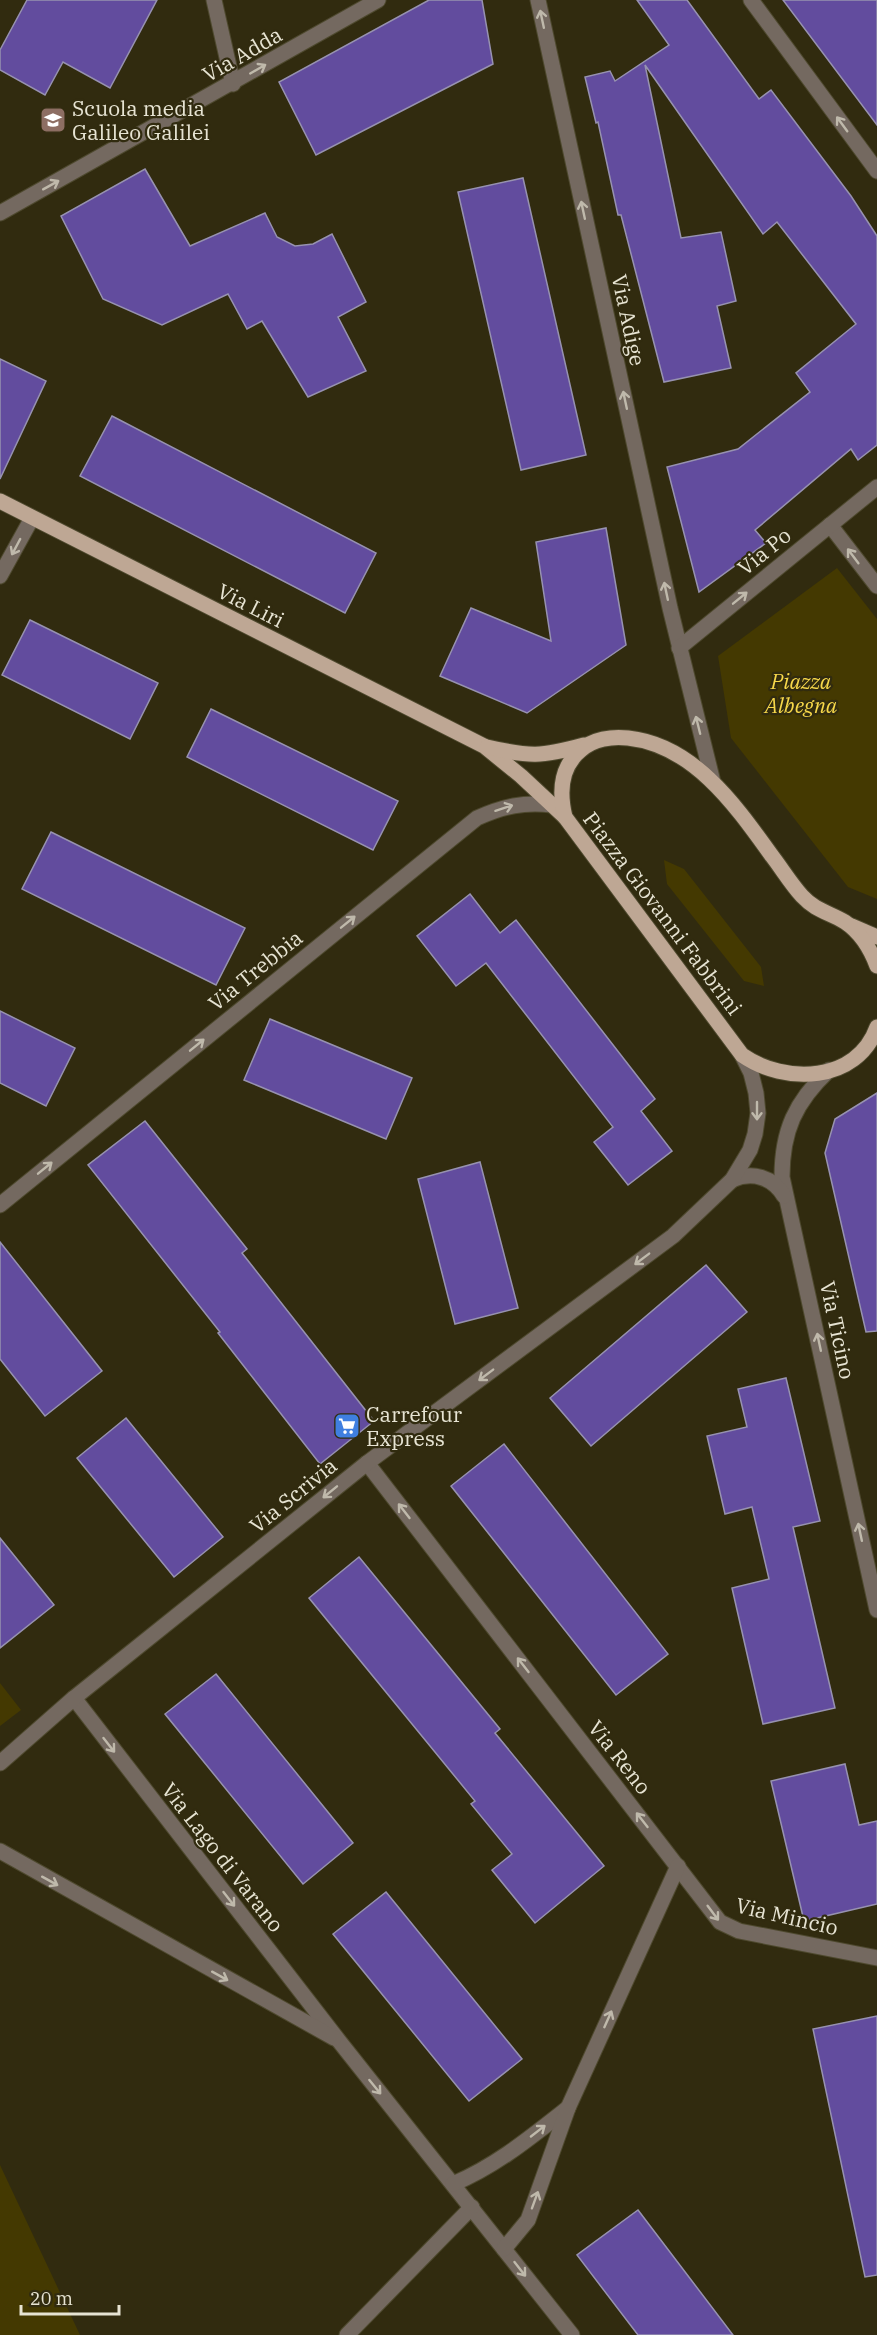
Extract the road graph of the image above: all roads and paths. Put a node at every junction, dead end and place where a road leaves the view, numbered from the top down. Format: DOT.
graph roads {
  1 [pos="214,0"];
  2 [pos="378,0"];
  3 [pos="538,0"];
  4 [pos="751,0"];
  5 [pos="233,84"];
  6 [pos="877,171"];
  7 [pos="0,213"];
  8 [pos="877,487"];
  9 [pos="0,501"];
  10 [pos="32,518"];
  11 [pos="830,525"];
  12 [pos="0,576"];
  13 [pos="877,586"];
  14 [pos="678,648"];
  15 [pos="589,744"];
  16 [pos="484,746"];
  17 [pos="713,782"];
  18 [pos="552,805"];
  19 [pos="565,817"];
  20 [pos="846,923"];
  21 [pos="877,937"];
  22 [pos="877,966"];
  23 [pos="877,1027"];
  24 [pos="872,1043"];
  25 [pos="742,1055"];
  26 [pos="829,1070"];
  27 [pos="732,1180"];
  28 [pos="786,1199"];
  29 [pos="0,1205"];
  30 [pos="367,1463"];
  31 [pos="875,1596"];
  32 [pos="877,1610"];
  33 [pos="74,1698"];
  34 [pos="0,1762"];
  35 [pos="0,1851"];
  36 [pos="678,1866"];
  37 [pos="877,1958"];
  38 [pos="339,2041"];
  39 [pos="568,2108"];
  40 [pos="453,2184"];
  41 [pos="472,2207"];
  42 [pos="504,2248"];
  43 [pos="347,2335"];
  44 [pos="572,2335"];
  1 -- 5 [label="street"];
  5 -- 2 [label="street, Via Adda, one-way"];
  14 -- 3 [label="street, Via Adige, one-way"];
  6 -- 4 [label="street, one-way"];
  7 -- 5 [label="street, Via Adda, one-way"];
  8 -- 11 [label="street, Via Po"];
  9 -- 10 [label="main road, Via Liri"];
  10 -- 12 [label="street, one-way"];
  10 -- 16 [label="main road, Via Liri"];
  13 -- 11 [label="street, one-way"];
  14 -- 11 [label="street, Via Po, one-way"];
  17 -- 14 [label="street, Via Adige, one-way"];
  15 -- 16 [label="main road, Via Liri"];
  15 -- 17 [label="main road"];
  15 -- 19 [label="main road, Piazza Giovanni Fabbrini"];
  16 -- 18 [label="main road, Via Liri"];
  17 -- 20 [label="main road"];
  18 -- 19 [label="main road, Via Liri"];
  29 -- 18 [label="street, Via Trebbia, one-way"];
  19 -- 25 [label="main road, Piazza Giovanni Fabbrini"];
  20 -- 21 [label="main road"];
  20 -- 22 [label="main road"];
  23 -- 24 [label="main road, Piazza Giovanni Fabbrini"];
  24 -- 26 [label="main road, Piazza Giovanni Fabbrini"];
  25 -- 26 [label="main road, Piazza Giovanni Fabbrini"];
  25 -- 27 [label="street, Via Scrivia, one-way"];
  26 -- 28 [label="street, Via Ticino"];
  27 -- 28 [label="street"];
  27 -- 30 [label="street, Via Scrivia, one-way"];
  31 -- 28 [label="street, Via Ticino, one-way"];
  30 -- 33 [label="street, Via Scrivia, one-way"];
  36 -- 30 [label="street, Via Reno, one-way"];
  31 -- 32 [label="street, Via Ticino"];
  33 -- 34 [label="street, Via Scrivia"];
  33 -- 38 [label="street, Via Lago di Varano, one-way"];
  35 -- 38 [label="street, Via Lago di Varano, one-way"];
  36 -- 37 [label="street, Via Mincio, one-way"];
  39 -- 36 [label="street, one-way"];
  38 -- 40 [label="street, Via Lago di Varano, one-way"];
  40 -- 39 [label="street, one-way"];
  42 -- 39 [label="street, one-way"];
  40 -- 41 [label="street, Via Lago di Varano"];
  41 -- 42 [label="street, Via Lago di Varano"];
  41 -- 43 [label="street"];
  42 -- 44 [label="street, Via Lago di Varano, one-way"];
}
